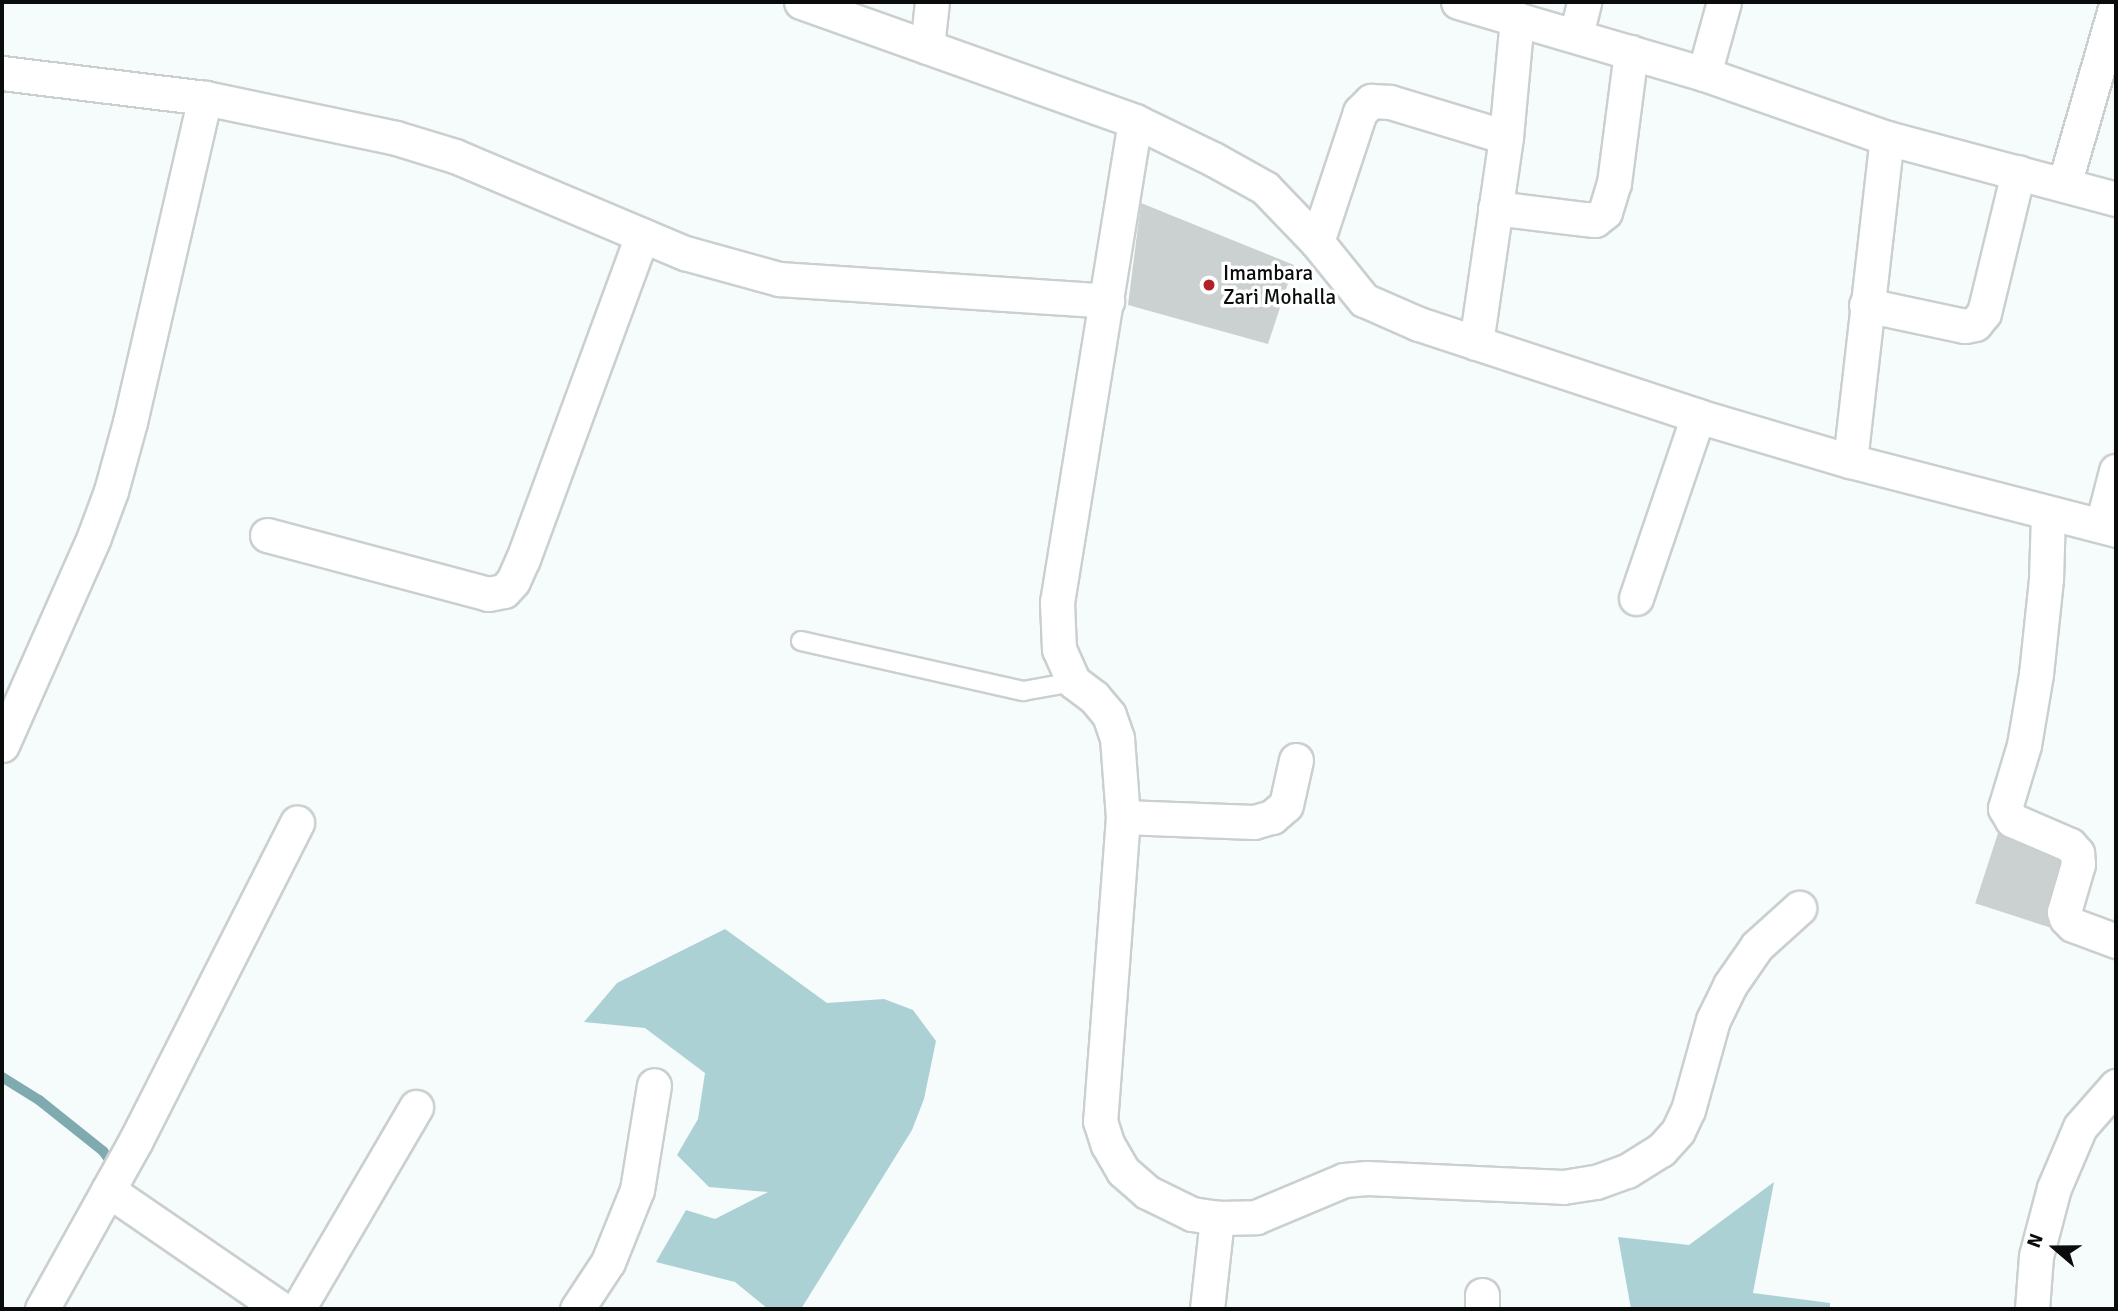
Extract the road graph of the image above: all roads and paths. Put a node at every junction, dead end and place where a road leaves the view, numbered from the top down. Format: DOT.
graph roads {
  1 [pos="802,2"];
  2 [pos="932,2"];
  3 [pos="1458,2"];
  4 [pos="1584,2"];
  5 [pos="1724,2"];
  6 [pos="2116,5"];
  7 [pos="1517,19"];
  8 [pos="1576,35"];
  9 [pos="927,47"];
  10 [pos="1631,52"];
  11 [pos="1704,74"];
  12 [pos="2107,76"];
  13 [pos="3,81"];
  14 [pos="205,98"];
  15 [pos="1135,121"];
  16 [pos="1506,137"];
  17 [pos="1887,138"];
  18 [pos="2018,173"];
  19 [pos="2064,184"];
  20 [pos="2116,199"];
  21 [pos="1496,208"];
  22 [pos="642,235"];
  23 [pos="1317,242"];
  24 [pos="1107,301"];
  25 [pos="1866,306"];
  26 [pos="1476,342"];
  27 [pos="1698,416"];
  28 [pos="1850,461"];
  29 [pos="2116,471"];
  30 [pos="2048,513"];
  31 [pos="2109,528"];
  32 [pos="267,536"];
  33 [pos="1636,598"];
  34 [pos="801,641"];
  35 [pos="1074,682"];
  36 [pos="8,708"];
  37 [pos="2,744"];
  38 [pos="1296,760"];
  39 [pos="1123,817"];
  40 [pos="297,823"];
  41 [pos="1799,908"];
  42 [pos="2116,941"];
  43 [pos="654,1085"];
  44 [pos="2116,1086"];
  45 [pos="416,1107"];
  46 [pos="108,1189"];
  47 [pos="1217,1218"];
  48 [pos="295,1305"];
  49 [pos="42,1309"];
  50 [pos="577,1309"];
  51 [pos="1207,1309"];
  52 [pos="2032,1309"];
  1 -- 9 [label="street"];
  2 -- 9 [label="street"];
  3 -- 7 [label="street"];
  4 -- 8 [label="street"];
  5 -- 11 [label="street"];
  6 -- 12 [label="street"];
  7 -- 8 [label="street"];
  7 -- 16 [label="street"];
  8 -- 10 [label="street"];
  9 -- 15 [label="street"];
  10 -- 11 [label="street"];
  10 -- 21 [label="street"];
  11 -- 17 [label="street"];
  12 -- 19 [label="street"];
  13 -- 14 [label="street"];
  14 -- 22 [label="street"];
  14 -- 36 [label="street"];
  15 -- 23 [label="street"];
  15 -- 24 [label="street"];
  16 -- 21 [label="street"];
  16 -- 23 [label="street"];
  17 -- 18 [label="street"];
  17 -- 25 [label="street"];
  18 -- 19 [label="street"];
  18 -- 25 [label="street"];
  19 -- 20 [label="street"];
  21 -- 26 [label="street"];
  22 -- 24 [label="street"];
  22 -- 32 [label="street"];
  23 -- 26 [label="street"];
  24 -- 35 [label="street"];
  25 -- 28 [label="street"];
  26 -- 27 [label="street"];
  27 -- 28 [label="street"];
  27 -- 33 [label="street"];
  28 -- 30 [label="street"];
  29 -- 31 [label="street"];
  30 -- 31 [label="street"];
  30 -- 42 [label="street"];
  34 -- 35 [label="lane"];
  35 -- 39 [label="street"];
  36 -- 37 [label="street"];
  38 -- 39 [label="street"];
  39 -- 47 [label="street"];
  40 -- 46 [label="street"];
  41 -- 47 [label="street"];
  43 -- 50 [label="street"];
  44 -- 52 [label="street"];
  45 -- 48 [label="street"];
  46 -- 48 [label="street"];
  46 -- 49 [label="street"];
  47 -- 51 [label="street"];
}
